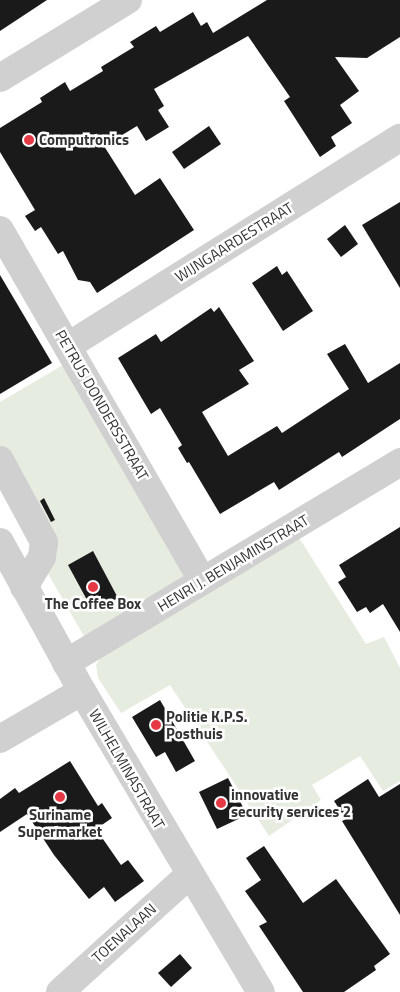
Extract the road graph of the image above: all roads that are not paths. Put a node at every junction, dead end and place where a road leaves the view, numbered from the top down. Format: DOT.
graph roads {
  1 [pos="128,0"];
  2 [pos="0,78"];
  3 [pos="400,138"];
  4 [pos="2,240"];
  5 [pos="68,346"];
  6 [pos="0,460"];
  7 [pos="400,462"];
  8 [pos="0,542"];
  9 [pos="203,581"];
  10 [pos="24,587"];
  11 [pos="66,663"];
  12 [pos="82,691"];
  13 [pos="0,739"];
  14 [pos="189,875"];
  15 [pos="60,992"];
  16 [pos="261,992"];
  1 -- 2 [label="street"];
  3 -- 5 [label="street, WIJNGAARDESTRAAT"];
  4 -- 5 [label="street, PETRUS DONDERSSTRAAT"];
  5 -- 9 [label="street, PETRUS DONDERSSTRAAT"];
  6 -- 10 [label="street"];
  7 -- 9 [label="street, HENRI J. BENJAMINSTRAAT"];
  8 -- 10 [label="street, WILHELMINASTRAAT"];
  9 -- 11 [label="street, HENRI J. BENJAMINSTRAAT"];
  10 -- 11 [label="street, WILHELMINASTRAAT"];
  11 -- 12 [label="street, WILHELMINASTRAAT"];
  12 -- 13 [label="street"];
  12 -- 14 [label="street, WILHELMINASTRAAT"];
  14 -- 15 [label="street, TOENALAAN"];
  14 -- 16 [label="street, WILHELMINASTRAAT"];
}
